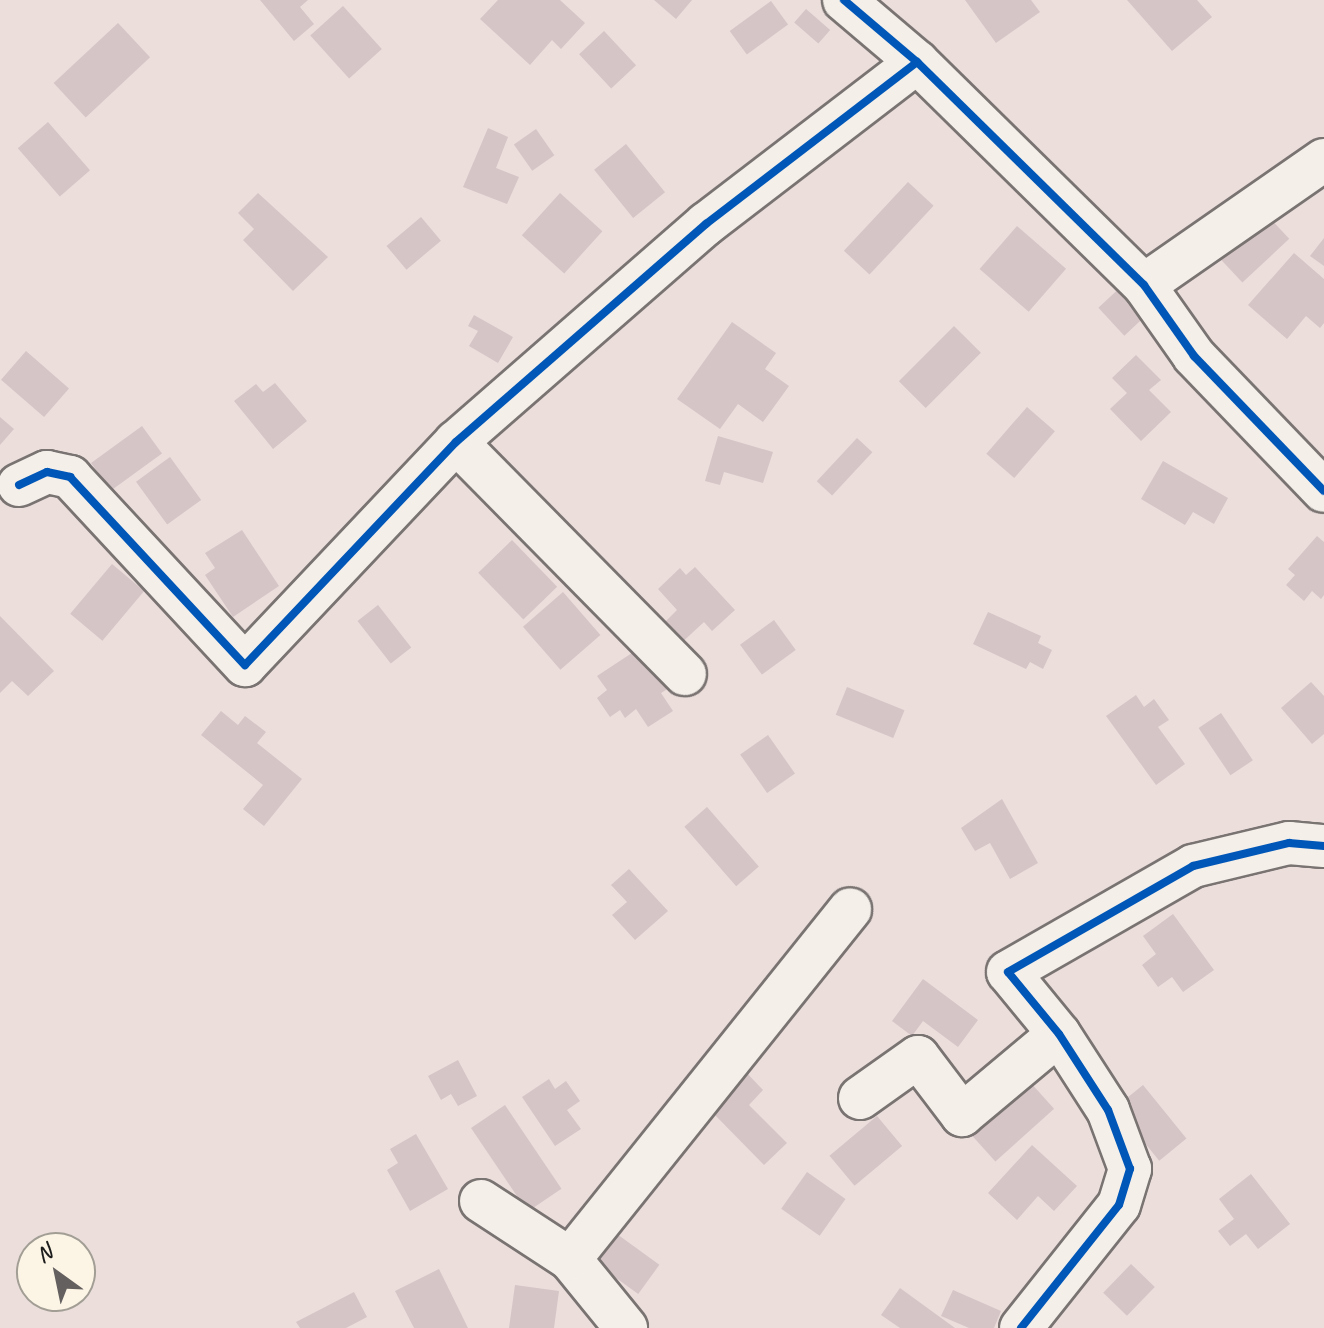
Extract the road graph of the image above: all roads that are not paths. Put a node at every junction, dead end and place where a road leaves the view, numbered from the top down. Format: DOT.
graph roads {
  1 [pos="844,0"];
  2 [pos="917,62"];
  3 [pos="1324,160"];
  4 [pos="1144,285"];
  5 [pos="456,442"];
  6 [pos="19,485"];
  7 [pos="1324,491"];
  8 [pos="685,674"];
  9 [pos="1324,846"];
  10 [pos="850,909"];
  11 [pos="1059,1034"];
  12 [pos="860,1098"];
  13 [pos="481,1201"];
  14 [pos="570,1259"];
  15 [pos="626,1328"];
  16 [pos="1021,1328"];
  1 -- 2 [label="street"];
  2 -- 4 [label="street"];
  2 -- 5 [label="street"];
  3 -- 4 [label="street"];
  4 -- 7 [label="street"];
  5 -- 6 [label="street"];
  5 -- 8 [label="street"];
  9 -- 11 [label="street"];
  10 -- 14 [label="street"];
  11 -- 12 [label="street"];
  11 -- 16 [label="street"];
  13 -- 14 [label="street"];
  14 -- 15 [label="street"];
}
